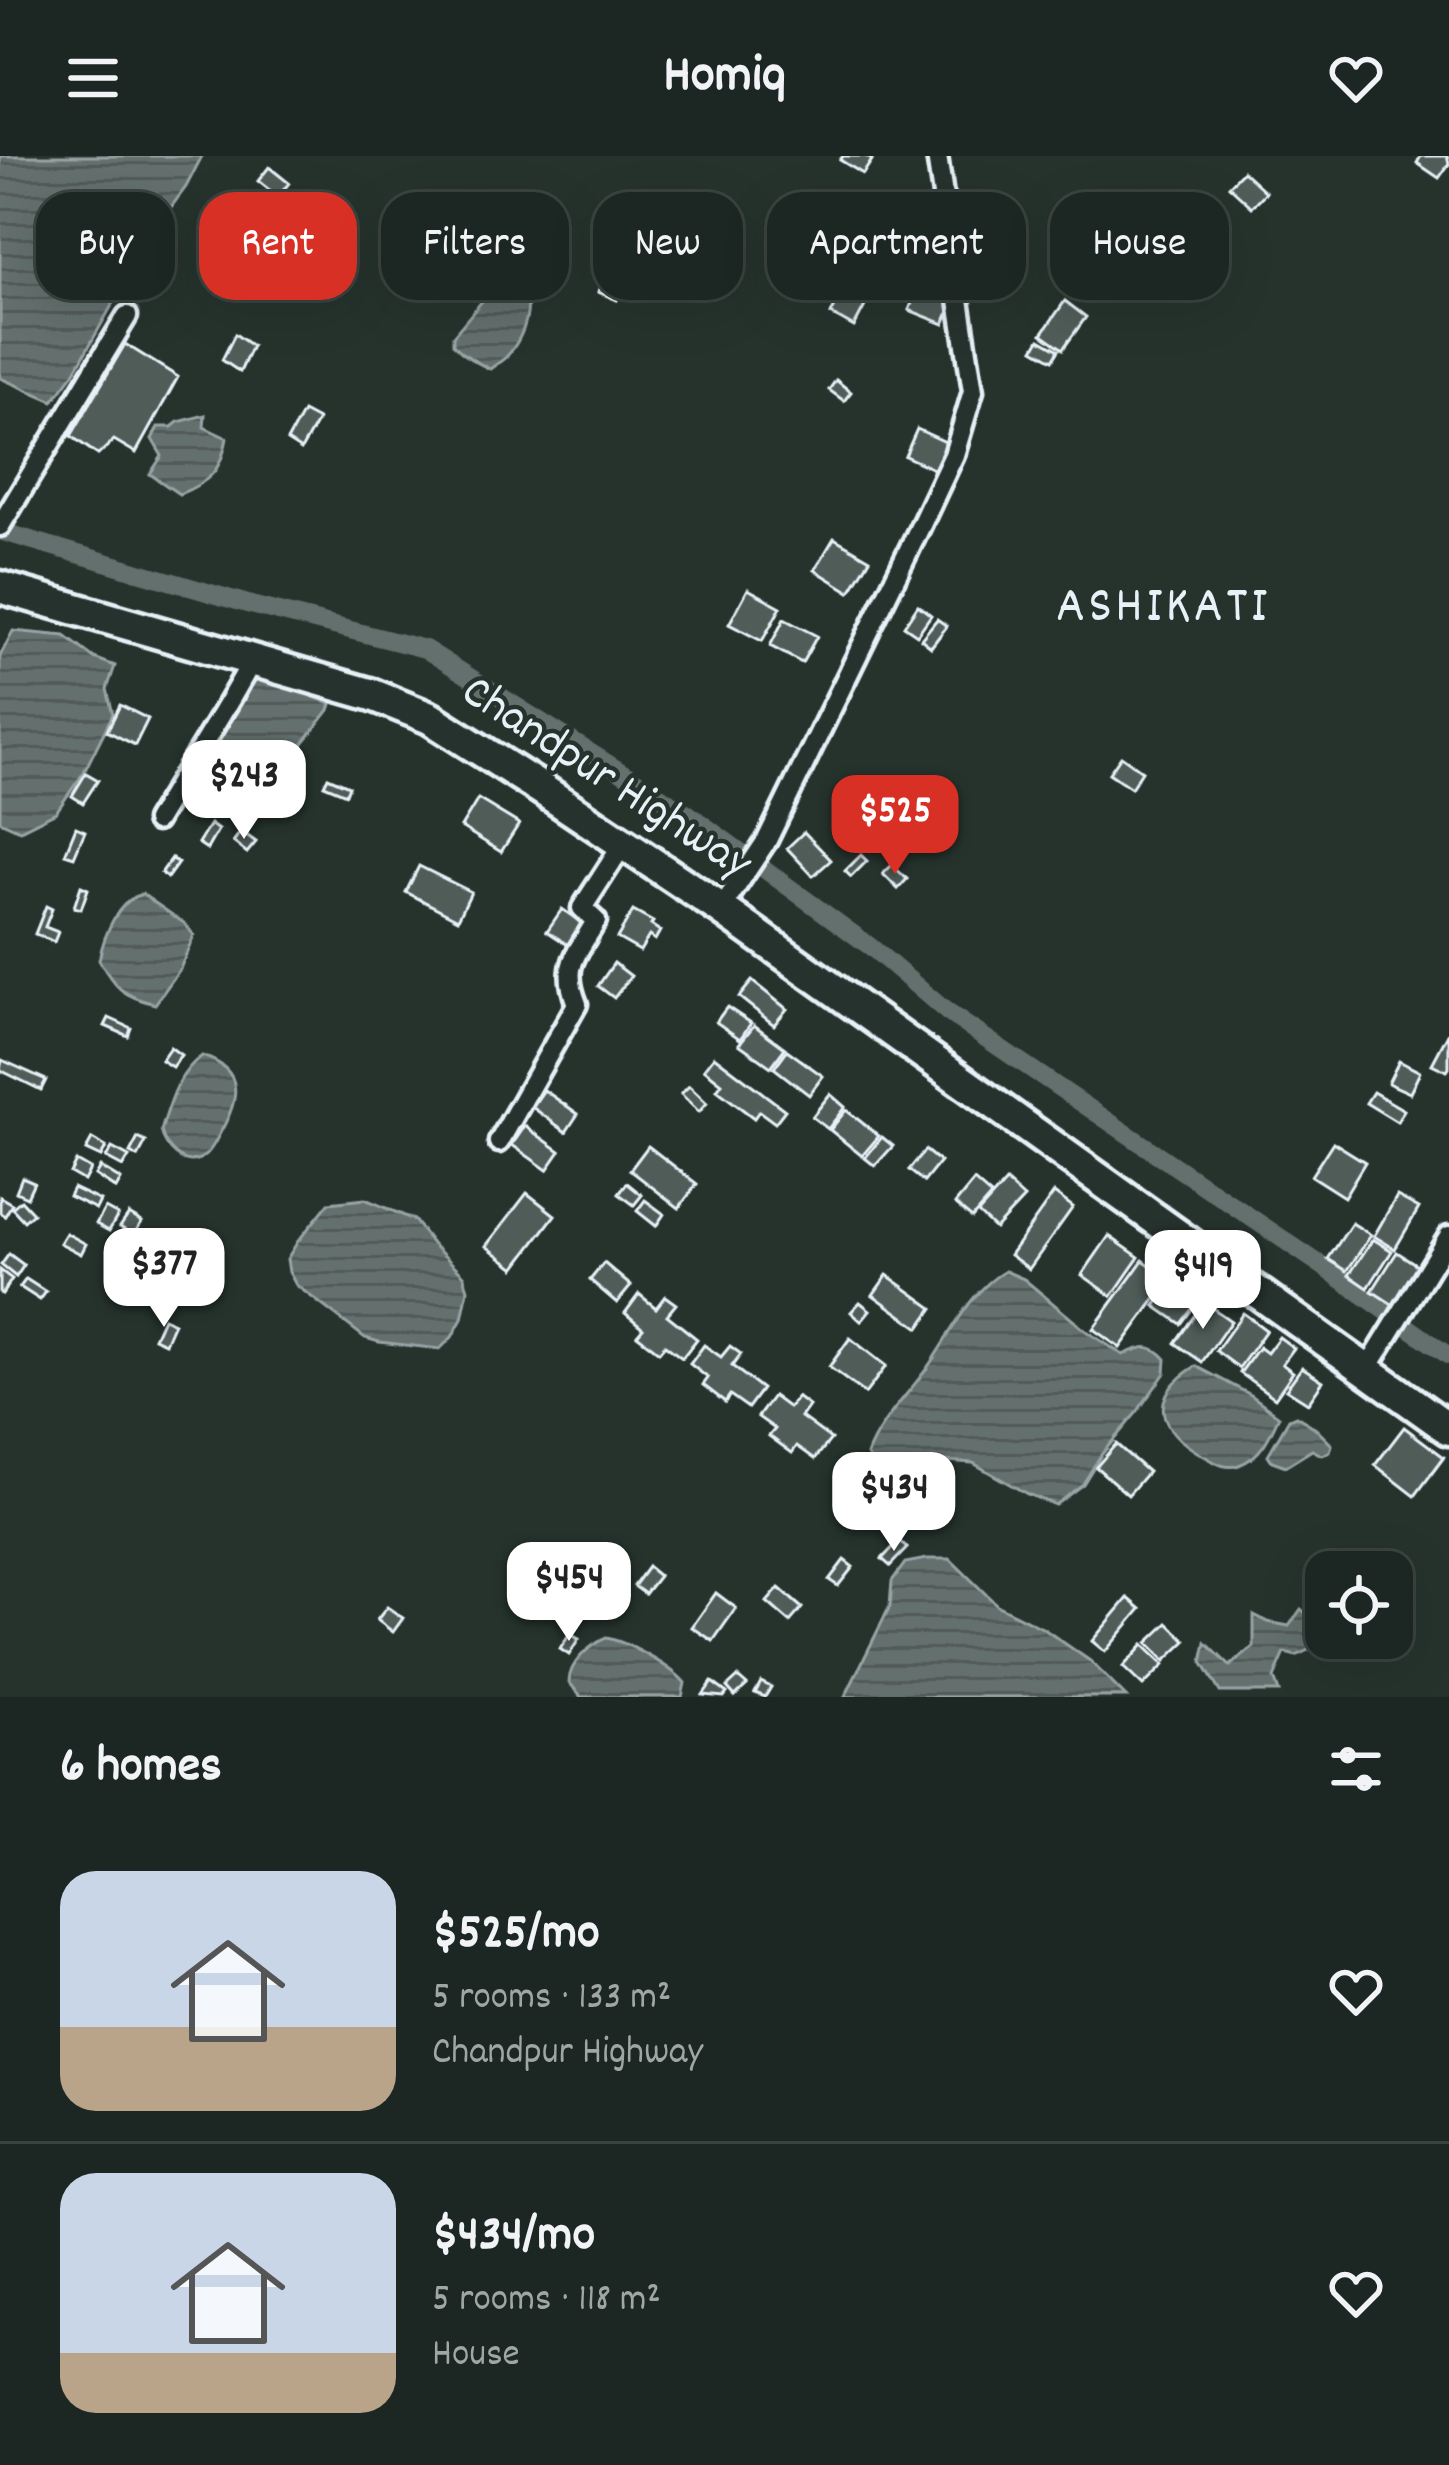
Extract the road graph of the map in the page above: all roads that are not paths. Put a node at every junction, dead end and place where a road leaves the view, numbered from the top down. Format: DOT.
graph roads {
  1 [pos="937,156"];
  2 [pos="127,316"];
  3 [pos="0,526"];
  4 [pos="0,586"];
  5 [pos="253,659"];
  6 [pos="156,821"];
  7 [pos="624,843"];
  8 [pos="728,897"];
  9 [pos="499,1142"];
  10 [pos="1449,1236"];
  11 [pos="1372,1360"];
  12 [pos="1449,1429"];
  1 -- 8 [label="street"];
  2 -- 3 [label="street"];
  4 -- 5 [label="main road, Chandpur Highway"];
  5 -- 6 [label="street"];
  5 -- 7 [label="main road, Chandpur Highway"];
  7 -- 8 [label="main road, Chandpur Highway"];
  7 -- 9 [label="street"];
  8 -- 11 [label="main road, Chandpur Highway"];
  10 -- 11 [label="street"];
  11 -- 12 [label="main road, Chandpur Highway"];
}
